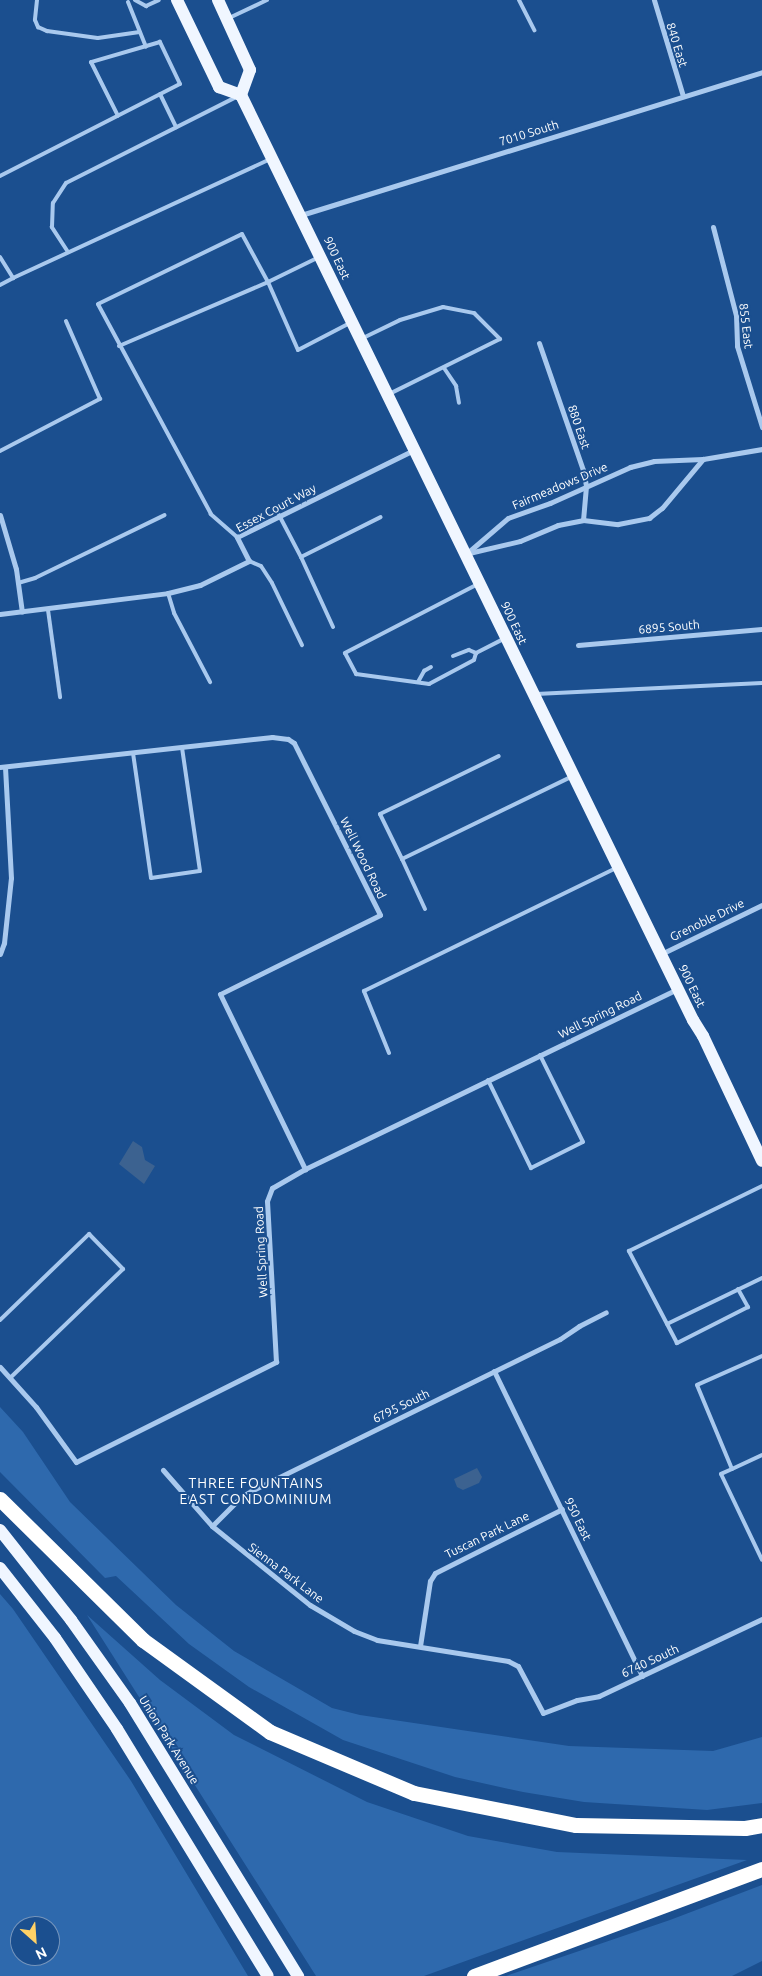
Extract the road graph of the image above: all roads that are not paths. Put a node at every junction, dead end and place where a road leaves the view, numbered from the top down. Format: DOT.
graph roads {
  1 [pos="37,0"];
  2 [pos="134,0"];
  3 [pos="159,0"];
  4 [pos="177,0"];
  5 [pos="218,0"];
  6 [pos="267,0"];
  7 [pos="519,0"];
  8 [pos="654,0"];
  9 [pos="128,1"];
  10 [pos="226,19"];
  11 [pos="534,30"];
  12 [pos="140,32"];
  13 [pos="146,46"];
  14 [pos="762,72"];
  15 [pos="160,94"];
  16 [pos="241,95"];
  17 [pos="683,96"];
  18 [pos="118,116"];
  19 [pos="176,127"];
  20 [pos="272,158"];
  21 [pos="0,176"];
  22 [pos="301,215"];
  23 [pos="713,227"];
  24 [pos="68,252"];
  25 [pos="320,256"];
  26 [pos="0,257"];
  27 [pos="13,278"];
  28 [pos="268,282"];
  29 [pos="0,285"];
  30 [pos="66,320"];
  31 [pos="352,322"];
  32 [pos="361,340"];
  33 [pos="539,343"];
  34 [pos="119,346"];
  35 [pos="444,368"];
  36 [pos="388,395"];
  37 [pos="459,403"];
  38 [pos="762,427"];
  39 [pos="762,448"];
  40 [pos="414,449"];
  41 [pos="0,451"];
  42 [pos="703,458"];
  43 [pos="586,486"];
  44 [pos="0,515"];
  45 [pos="165,515"];
  46 [pos="279,515"];
  47 [pos="381,517"];
  48 [pos="583,520"];
  49 [pos="236,538"];
  50 [pos="466,554"];
  51 [pos="301,557"];
  52 [pos="248,561"];
  53 [pos="18,583"];
  54 [pos="480,583"];
  55 [pos="168,594"];
  56 [pos="48,610"];
  57 [pos="22,612"];
  58 [pos="0,614"];
  59 [pos="333,627"];
  60 [pos="762,628"];
  61 [pos="505,638"];
  62 [pos="302,645"];
  63 [pos="578,645"];
  64 [pos="476,653"];
  65 [pos="453,656"];
  66 [pos="431,668"];
  67 [pos="210,682"];
  68 [pos="418,682"];
  69 [pos="762,683"];
  70 [pos="533,695"];
  71 [pos="60,697"];
  72 [pos="182,748"];
  73 [pos="133,754"];
  74 [pos="499,756"];
  75 [pos="3,767"];
  76 [pos="573,776"];
  77 [pos="402,859"];
  78 [pos="618,867"];
  79 [pos="762,905"];
  80 [pos="426,909"];
  81 [pos="0,954"];
  82 [pos="660,954"];
  83 [pos="678,988"];
  84 [pos="389,1053"];
  85 [pos="540,1055"];
  86 [pos="488,1080"];
  87 [pos="762,1162"];
  88 [pos="305,1169"];
  89 [pos="762,1186"];
  90 [pos="762,1278"];
  91 [pos="738,1289"];
  92 [pos="606,1312"];
  93 [pos="0,1320"];
  94 [pos="667,1324"];
  95 [pos="762,1356"];
  96 [pos="0,1367"];
  97 [pos="494,1371"];
  98 [pos="10,1378"];
  99 [pos="762,1455"];
  100 [pos="732,1469"];
  101 [pos="163,1470"];
  102 [pos="0,1499"];
  103 [pos="562,1509"];
  104 [pos="212,1526"];
  105 [pos="0,1530"];
  106 [pos="762,1560"];
  107 [pos="0,1568"];
  108 [pos="762,1619"];
  109 [pos="420,1646"];
  110 [pos="642,1676"];
  111 [pos="543,1713"];
  112 [pos="762,1825"];
  113 [pos="762,1869"];
  114 [pos="268,1976"];
  115 [pos="298,1976"];
  116 [pos="474,1976"];
  1 -- 12 [label="lane"];
  2 -- 3 [label="lane"];
  2 -- 9 [label="lane"];
  4 -- 16 [label="main road"];
  5 -- 10 [label="main road"];
  6 -- 10 [label="lane"];
  7 -- 11 [label="lane"];
  8 -- 17 [label="street, 840 East"];
  9 -- 12 [label="lane"];
  10 -- 16 [label="main road"];
  12 -- 13 [label="lane"];
  13 -- 15 [label="lane"];
  13 -- 18 [label="lane"];
  14 -- 17 [label="street, 7010 South"];
  15 -- 18 [label="lane"];
  15 -- 19 [label="lane"];
  16 -- 19 [label="lane"];
  16 -- 20 [label="main road, 900 East"];
  17 -- 22 [label="street, 7010 South"];
  18 -- 21 [label="lane"];
  19 -- 24 [label="lane"];
  20 -- 22 [label="main road, 900 East"];
  20 -- 24 [label="lane"];
  22 -- 25 [label="main road, 900 East"];
  23 -- 38 [label="street, 855 East"];
  24 -- 27 [label="lane"];
  25 -- 28 [label="lane"];
  25 -- 31 [label="main road, 900 East"];
  26 -- 27 [label="lane"];
  27 -- 29 [label="lane"];
  28 -- 31 [label="lane"];
  28 -- 34 [label="lane"];
  28 -- 34 [label="lane"];
  30 -- 41 [label="lane"];
  31 -- 32 [label="main road, 900 East"];
  32 -- 35 [label="lane"];
  32 -- 36 [label="main road, 900 East"];
  33 -- 43 [label="street, 880 East"];
  34 -- 49 [label="lane"];
  35 -- 36 [label="lane"];
  35 -- 37 [label="lane"];
  36 -- 40 [label="main road, 900 East"];
  39 -- 42 [label="street, Fairmeadows Drive"];
  40 -- 46 [label="street, Essex Court Way"];
  40 -- 50 [label="main road, 900 East"];
  42 -- 43 [label="street, Fairmeadows Drive"];
  42 -- 48 [label="street"];
  43 -- 48 [label="street, 880 East"];
  43 -- 50 [label="street, Fairmeadows Drive"];
  44 -- 53 [label="street"];
  45 -- 53 [label="lane"];
  46 -- 49 [label="street, Essex Court Way"];
  46 -- 51 [label="lane"];
  47 -- 51 [label="lane"];
  48 -- 50 [label="street"];
  49 -- 52 [label="street, Essex Court Way"];
  50 -- 54 [label="main road, 900 East"];
  51 -- 59 [label="lane"];
  52 -- 55 [label="street"];
  52 -- 62 [label="lane"];
  53 -- 57 [label="street"];
  54 -- 61 [label="main road, 900 East"];
  54 -- 68 [label="lane"];
  55 -- 56 [label="street"];
  55 -- 67 [label="lane"];
  56 -- 57 [label="street"];
  56 -- 71 [label="lane"];
  57 -- 58 [label="street"];
  60 -- 63 [label="street, 6895 South"];
  61 -- 64 [label="lane"];
  61 -- 70 [label="main road, 900 East"];
  64 -- 65 [label="lane"];
  64 -- 68 [label="lane"];
  66 -- 68 [label="lane"];
  69 -- 70 [label="lane"];
  70 -- 76 [label="main road, 900 East"];
  72 -- 73 [label="street, Well Wood Road"];
  72 -- 73 [label="lane"];
  72 -- 88 [label="street, Well Wood Road"];
  73 -- 75 [label="street, Well Wood Road"];
  74 -- 77 [label="lane"];
  75 -- 81 [label="street"];
  76 -- 77 [label="lane"];
  76 -- 78 [label="main road, 900 East"];
  77 -- 80 [label="lane"];
  78 -- 82 [label="main road, 900 East"];
  78 -- 84 [label="lane"];
  79 -- 82 [label="street, Grenoble Drive"];
  82 -- 83 [label="main road, 900 East"];
  83 -- 85 [label="street, Well Spring Road"];
  83 -- 87 [label="main road, 900 East"];
  85 -- 86 [label="street, Well Spring Road"];
  85 -- 86 [label="lane"];
  86 -- 88 [label="street, Well Spring Road"];
  88 -- 98 [label="street, Well Spring Road"];
  89 -- 94 [label="lane"];
  90 -- 91 [label="lane"];
  91 -- 94 [label="lane"];
  91 -- 94 [label="lane"];
  92 -- 97 [label="street, 6795 South"];
  93 -- 98 [label="lane"];
  95 -- 100 [label="lane"];
  96 -- 98 [label="street, Well Spring Road"];
  97 -- 103 [label="street, 950 East"];
  97 -- 104 [label="street, 6795 South"];
  99 -- 100 [label="lane"];
  100 -- 106 [label="lane"];
  101 -- 104 [label="street, Sienna Park Lane"];
  102 -- 112 [label="highway"];
  103 -- 109 [label="street, Tuscan Park Lane"];
  103 -- 110 [label="street, 950 East"];
  104 -- 109 [label="street, Sienna Park Lane"];
  105 -- 115 [label="main road, Union Park Avenue"];
  107 -- 114 [label="main road"];
  108 -- 110 [label="street, 6740 South"];
  109 -- 111 [label="street, Sienna Park Lane"];
  110 -- 111 [label="street, 6740 South"];
  113 -- 116 [label="highway"];
}
